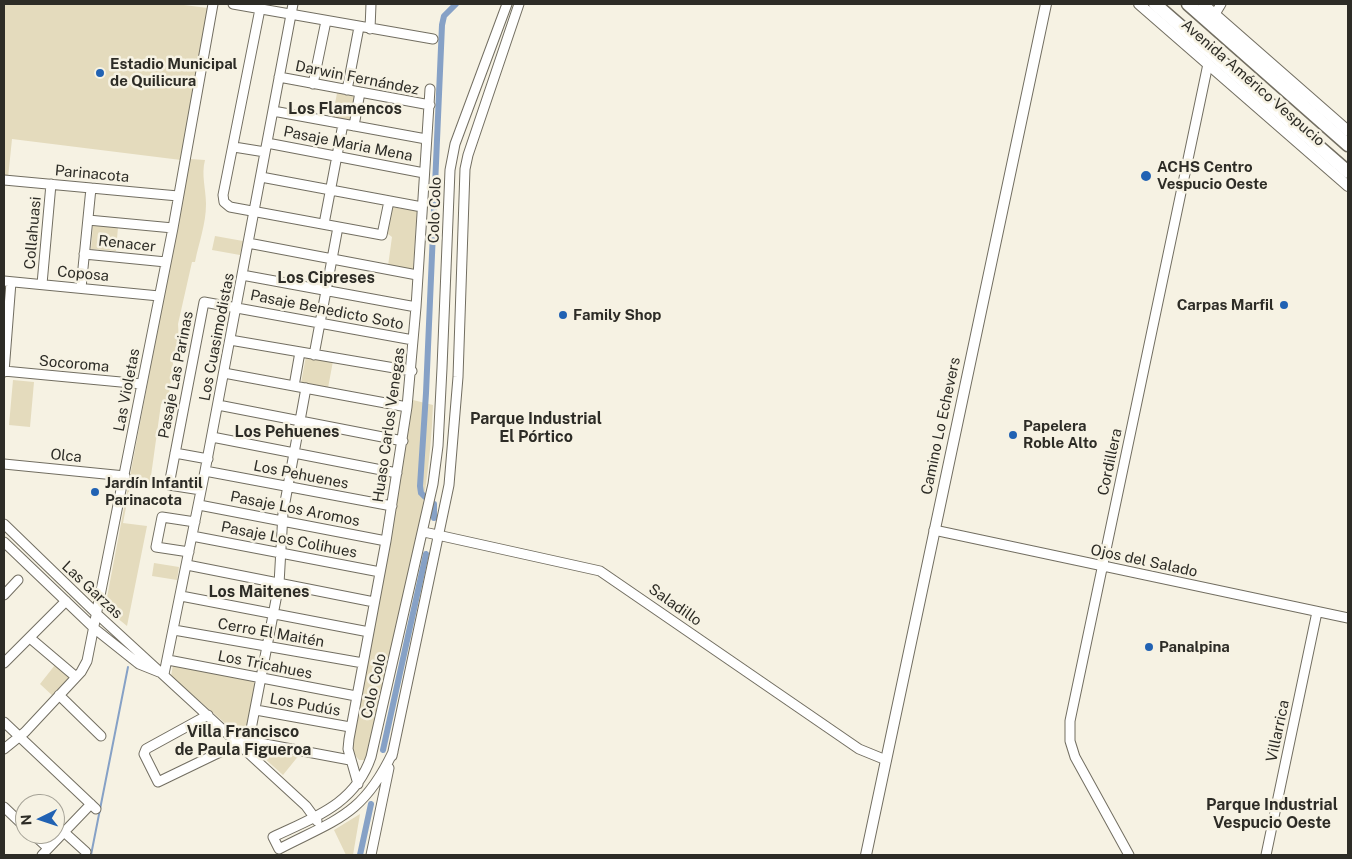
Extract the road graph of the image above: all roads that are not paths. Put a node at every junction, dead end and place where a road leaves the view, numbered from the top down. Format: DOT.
graph roads {
  1 [pos="213,4"];
  2 [pos="233,4"];
  3 [pos="293,4"];
  4 [pos="371,4"];
  5 [pos="507,4"];
  6 [pos="520,4"];
  7 [pos="1046,4"];
  8 [pos="1138,4"];
  9 [pos="1155,4"];
  10 [pos="1188,4"];
  11 [pos="1203,4"];
  12 [pos="1221,4"];
  13 [pos="260,9"];
  14 [pos="1215,14"];
  15 [pos="291,15"];
  16 [pos="326,21"];
  17 [pos="360,27"];
  18 [pos="370,29"];
  19 [pos="433,39"];
  20 [pos="489,52"];
  21 [pos="501,56"];
  22 [pos="485,63"];
  23 [pos="1208,64"];
  24 [pos="498,67"];
  25 [pos="279,77"];
  26 [pos="313,84"];
  27 [pos="430,89"];
  28 [pos="347,90"];
  29 [pos="360,92"];
  30 [pos="430,105"];
  31 [pos="273,111"];
  32 [pos="343,124"];
  33 [pos="354,126"];
  34 [pos="1348,131"];
  35 [pos="426,139"];
  36 [pos="1348,145"];
  37 [pos="234,147"];
  38 [pos="266,147"];
  39 [pos="337,156"];
  40 [pos="1348,172"];
  41 [pos="424,173"];
  42 [pos="260,177"];
  43 [pos="4,180"];
  44 [pos="51,184"];
  45 [pos="1348,186"];
  46 [pos="91,188"];
  47 [pos="331,190"];
  48 [pos="178,196"];
  49 [pos="389,201"];
  50 [pos="422,206"];
  51 [pos="254,211"];
  52 [pos="88,220"];
  53 [pos="324,224"];
  54 [pos="338,226"];
  55 [pos="173,228"];
  56 [pos="248,243"];
  57 [pos="84,254"];
  58 [pos="332,259"];
  59 [pos="166,262"];
  60 [pos="242,275"];
  61 [pos="417,275"];
  62 [pos="8,282"];
  63 [pos="42,284"];
  64 [pos="81,288"];
  65 [pos="326,291"];
  66 [pos="159,296"];
  67 [pos="236,307"];
  68 [pos="416,307"];
  69 [pos="320,323"];
  70 [pos="230,340"];
  71 [pos="413,340"];
  72 [pos="300,352"];
  73 [pos="314,355"];
  74 [pos="442,364"];
  75 [pos="458,364"];
  76 [pos="4,371"];
  77 [pos="412,371"];
  78 [pos="224,373"];
  79 [pos="442,376"];
  80 [pos="458,377"];
  81 [pos="142,384"];
  82 [pos="294,386"];
  83 [pos="306,388"];
  84 [pos="218,405"];
  85 [pos="407,407"];
  86 [pos="300,420"];
  87 [pos="212,437"];
  88 [pos="403,441"];
  89 [pos="294,452"];
  90 [pos="175,453"];
  91 [pos="208,459"];
  92 [pos="4,464"];
  93 [pos="205,471"];
  94 [pos="397,473"];
  95 [pos="125,476"];
  96 [pos="287,486"];
  97 [pos="202,490"];
  98 [pos="199,505"];
  99 [pos="392,506"];
  100 [pos="282,520"];
  101 [pos="195,522"];
  102 [pos="4,524"];
  103 [pos="934,530"];
  104 [pos="424,532"];
  105 [pos="192,536"];
  106 [pos="440,536"];
  107 [pos="386,541"];
  108 [pos="4,542"];
  109 [pos="189,552"];
  110 [pos="281,552"];
  111 [pos="187,565"];
  112 [pos="1102,565"];
  113 [pos="380,572"];
  114 [pos="18,580"];
  115 [pos="279,584"];
  116 [pos="4,595"];
  117 [pos="181,596"];
  118 [pos="66,601"];
  119 [pos="374,602"];
  120 [pos="1318,612"];
  121 [pos="98,615"];
  122 [pos="274,615"];
  123 [pos="1348,618"];
  124 [pos="95,629"];
  125 [pos="174,630"];
  126 [pos="369,632"];
  127 [pos="30,638"];
  128 [pos="268,647"];
  129 [pos="168,660"];
  130 [pos="4,663"];
  131 [pos="363,664"];
  132 [pos="164,674"];
  133 [pos="76,677"];
  134 [pos="262,678"];
  135 [pos="59,695"];
  136 [pos="356,696"];
  137 [pos="256,710"];
  138 [pos="208,715"];
  139 [pos="4,722"];
  140 [pos="350,727"];
  141 [pos="18,736"];
  142 [pos="101,736"];
  143 [pos="246,742"];
  144 [pos="4,748"];
  145 [pos="393,752"];
  146 [pos="350,760"];
  147 [pos="886,760"];
  148 [pos="369,764"];
  149 [pos="358,784"];
  150 [pos="367,796"];
  151 [pos="382,802"];
  152 [pos="4,807"];
  153 [pos="15,817"];
  154 [pos="315,817"];
  155 [pos="320,828"];
  156 [pos="65,831"];
  157 [pos="65,833"];
  158 [pos="86,852"];
  159 [pos="371,855"];
  160 [pos="866,855"];
  161 [pos="1129,855"];
  162 [pos="1266,855"];
  1 -- 48 [label="street, Las Violetas"];
  2 -- 13 [label="street"];
  3 -- 15 [label="street, Los Cuasimodistas"];
  4 -- 18 [label="street"];
  5 -- 20 [label="street, Colo Colo"];
  6 -- 21 [label="street, Colo Colo"];
  7 -- 103 [label="main road, Camino Lo Echevers"];
  8 -- 23 [label="main road, Avenida Américo Vespucio"];
  9 -- 40 [label="highway"];
  10 -- 36 [label="highway"];
  11 -- 14 [label="main road, Avenida Américo Vespucio"];
  12 -- 14 [label="street"];
  13 -- 15 [label="street"];
  13 -- 37 [label="street"];
  14 -- 34 [label="main road, Avenida Américo Vespucio"];
  15 -- 16 [label="street"];
  15 -- 25 [label="street, Los Cuasimodistas"];
  16 -- 17 [label="street"];
  16 -- 26 [label="street"];
  17 -- 18 [label="street"];
  17 -- 28 [label="street"];
  18 -- 19 [label="street"];
  20 -- 21 [label="street"];
  20 -- 22 [label="street, Colo Colo"];
  21 -- 24 [label="street, Colo Colo"];
  22 -- 24 [label="street"];
  22 -- 74 [label="street, Colo Colo"];
  23 -- 45 [label="main road, Avenida Américo Vespucio"];
  23 -- 112 [label="street, Cordillera"];
  24 -- 75 [label="street, Colo Colo"];
  25 -- 26 [label="street, Darwin Fernández"];
  25 -- 31 [label="street, Los Cuasimodistas"];
  26 -- 28 [label="street, Darwin Fernández"];
  27 -- 30 [label="street, Huaso Carlos Venegas"];
  28 -- 29 [label="street, Darwin Fernández"];
  29 -- 30 [label="street, Darwin Fernández"];
  29 -- 33 [label="street"];
  30 -- 35 [label="street, Huaso Carlos Venegas"];
  31 -- 32 [label="street"];
  31 -- 38 [label="street, Los Cuasimodistas"];
  32 -- 33 [label="street"];
  32 -- 39 [label="street"];
  33 -- 35 [label="street"];
  35 -- 41 [label="street, Huaso Carlos Venegas"];
  37 -- 38 [label="street, Pasaje Maria Mena"];
  37 -- 51 [label="street"];
  38 -- 39 [label="street, Pasaje Maria Mena"];
  38 -- 42 [label="street, Los Cuasimodistas"];
  39 -- 41 [label="street, Pasaje Maria Mena"];
  39 -- 47 [label="street"];
  41 -- 50 [label="street, Huaso Carlos Venegas"];
  42 -- 47 [label="street"];
  42 -- 51 [label="street, Los Cuasimodistas"];
  43 -- 44 [label="street, Parinacota"];
  44 -- 46 [label="street, Parinacota"];
  44 -- 63 [label="street, Collahuasi"];
  46 -- 48 [label="street, Parinacota"];
  46 -- 52 [label="street"];
  47 -- 49 [label="street"];
  47 -- 53 [label="street"];
  48 -- 55 [label="street, Las Violetas"];
  49 -- 50 [label="street"];
  49 -- 54 [label="street"];
  50 -- 61 [label="street, Huaso Carlos Venegas"];
  51 -- 53 [label="street"];
  51 -- 56 [label="street, Los Cuasimodistas"];
  52 -- 55 [label="street"];
  52 -- 57 [label="street"];
  53 -- 54 [label="street"];
  54 -- 58 [label="street"];
  55 -- 59 [label="street, Las Violetas"];
  56 -- 58 [label="street"];
  56 -- 60 [label="street, Los Cuasimodistas"];
  57 -- 59 [label="street, Renacer"];
  57 -- 64 [label="street"];
  58 -- 61 [label="street"];
  58 -- 65 [label="street"];
  59 -- 66 [label="street, Las Violetas"];
  60 -- 65 [label="street"];
  60 -- 67 [label="street, Los Cuasimodistas"];
  61 -- 68 [label="street, Huaso Carlos Venegas"];
  62 -- 63 [label="street, Coposa"];
  62 -- 76 [label="street"];
  63 -- 64 [label="street, Coposa"];
  64 -- 66 [label="street, Coposa"];
  65 -- 68 [label="street"];
  65 -- 69 [label="street"];
  66 -- 81 [label="street, Las Violetas"];
  67 -- 69 [label="street, Pasaje Benedicto Soto"];
  67 -- 70 [label="street, Los Cuasimodistas"];
  67 -- 90 [label="street, Pasaje Las Parinas"];
  68 -- 71 [label="street, Huaso Carlos Venegas"];
  69 -- 71 [label="street, Pasaje Benedicto Soto"];
  69 -- 73 [label="street"];
  70 -- 72 [label="street"];
  70 -- 78 [label="street, Los Cuasimodistas"];
  71 -- 77 [label="street, Huaso Carlos Venegas"];
  72 -- 73 [label="street"];
  72 -- 82 [label="street"];
  73 -- 77 [label="street"];
  74 -- 75 [label="street"];
  74 -- 79 [label="street, Colo Colo"];
  75 -- 80 [label="street, Colo Colo"];
  76 -- 81 [label="street, Socoroma"];
  77 -- 85 [label="street, Huaso Carlos Venegas"];
  78 -- 82 [label="street"];
  78 -- 84 [label="street, Los Cuasimodistas"];
  79 -- 80 [label="street"];
  79 -- 104 [label="street, Colo Colo"];
  80 -- 106 [label="street, Colo Colo"];
  81 -- 95 [label="street, Las Violetas"];
  82 -- 83 [label="street"];
  83 -- 85 [label="street"];
  83 -- 86 [label="street"];
  84 -- 86 [label="street"];
  84 -- 87 [label="street, Los Cuasimodistas"];
  85 -- 88 [label="street, Huaso Carlos Venegas"];
  86 -- 88 [label="street"];
  86 -- 89 [label="street"];
  87 -- 89 [label="street"];
  87 -- 91 [label="street, Los Cuasimodistas"];
  88 -- 94 [label="street, Huaso Carlos Venegas"];
  89 -- 94 [label="street"];
  89 -- 96 [label="street"];
  90 -- 91 [label="street, Pasaje Las Parinas"];
  90 -- 97 [label="street, Pasaje Las Parinas"];
  91 -- 93 [label="street, Los Cuasimodistas"];
  92 -- 95 [label="street, Olca"];
  93 -- 96 [label="street, Los Pehuenes"];
  93 -- 97 [label="street, Los Cuasimodistas"];
  94 -- 99 [label="street, Huaso Carlos Venegas"];
  95 -- 121 [label="street, Las Violetas"];
  96 -- 99 [label="street, Los Pehuenes"];
  96 -- 100 [label="street"];
  97 -- 98 [label="street, Los Cuasimodistas"];
  98 -- 100 [label="street, Pasaje Los Aromos"];
  98 -- 101 [label="street, Los Cuasimodistas"];
  99 -- 107 [label="street, Huaso Carlos Venegas"];
  100 -- 107 [label="street, Pasaje Los Aromos"];
  100 -- 110 [label="street"];
  101 -- 105 [label="street, Los Cuasimodistas"];
  101 -- 109 [label="street"];
  102 -- 121 [label="street, Las Garzas"];
  103 -- 112 [label="street, Ojos del Salado"];
  103 -- 147 [label="main road, Camino Lo Echevers"];
  104 -- 106 [label="street, Saladillo"];
  104 -- 148 [label="street, Colo Colo"];
  105 -- 109 [label="street, Los Cuasimodistas"];
  105 -- 110 [label="street, Pasaje Los Colihues"];
  106 -- 145 [label="street, Colo Colo"];
  106 -- 147 [label="street, Saladillo"];
  107 -- 113 [label="street, Huaso Carlos Venegas"];
  108 -- 118 [label="street, Las Garzas"];
  109 -- 111 [label="street, Los Cuasimodistas"];
  110 -- 113 [label="street, Pasaje Los Colihues"];
  110 -- 115 [label="street"];
  111 -- 115 [label="street"];
  111 -- 117 [label="street, Los Cuasimodistas"];
  112 -- 120 [label="street, Ojos del Salado"];
  112 -- 161 [label="street, Cordillera"];
  113 -- 119 [label="street, Huaso Carlos Venegas"];
  114 -- 116 [label="street"];
  115 -- 119 [label="street"];
  115 -- 122 [label="street"];
  117 -- 122 [label="street"];
  117 -- 125 [label="street, Los Cuasimodistas"];
  118 -- 124 [label="street, Las Garzas"];
  118 -- 127 [label="street"];
  119 -- 126 [label="street, Huaso Carlos Venegas"];
  120 -- 123 [label="street, Ojos del Salado"];
  120 -- 162 [label="street, Villarrica"];
  121 -- 124 [label="street, Las Violetas"];
  121 -- 132 [label="street, Las Garzas"];
  122 -- 126 [label="street"];
  122 -- 128 [label="street"];
  124 -- 132 [label="street, Las Garzas"];
  124 -- 133 [label="street, Las Violetas"];
  125 -- 128 [label="street, Cerro El Maitén"];
  125 -- 129 [label="street, Los Cuasimodistas"];
  126 -- 131 [label="street, Huaso Carlos Venegas"];
  127 -- 130 [label="street"];
  127 -- 133 [label="street"];
  128 -- 131 [label="street, Cerro El Maitén"];
  128 -- 134 [label="street"];
  129 -- 132 [label="street, Los Cuasimodistas"];
  129 -- 134 [label="street, Los Tricahues"];
  131 -- 136 [label="street, Huaso Carlos Venegas"];
  132 -- 138 [label="street, Las Garzas"];
  133 -- 135 [label="street, Las Violetas"];
  134 -- 136 [label="street, Los Tricahues"];
  134 -- 137 [label="street"];
  135 -- 141 [label="street, Las Violetas"];
  135 -- 142 [label="street"];
  136 -- 140 [label="street, Huaso Carlos Venegas"];
  137 -- 140 [label="street, Los Pudús"];
  137 -- 143 [label="street"];
  138 -- 143 [label="street, Las Garzas"];
  138 -- 143 [label="street"];
  139 -- 141 [label="street"];
  140 -- 146 [label="street, Huaso Carlos Venegas"];
  141 -- 144 [label="street, Las Violetas"];
  141 -- 156 [label="street"];
  143 -- 146 [label="street"];
  143 -- 154 [label="street, Las Garzas"];
  145 -- 150 [label="street, Colo Colo"];
  145 -- 151 [label="street, Colo Colo"];
  146 -- 148 [label="street"];
  146 -- 149 [label="street, Huaso Carlos Venegas"];
  147 -- 160 [label="main road, Camino Lo Echevers"];
  148 -- 149 [label="street, Colo Colo"];
  149 -- 154 [label="street, Colo Colo"];
  150 -- 151 [label="street"];
  150 -- 155 [label="street, Colo Colo"];
  151 -- 159 [label="street, Colo Colo"];
  152 -- 153 [label="street"];
  154 -- 155 [label="street, Las Garzas"];
  154 -- 155 [label="street, Colo Colo"];
  157 -- 158 [label="street"];
}
